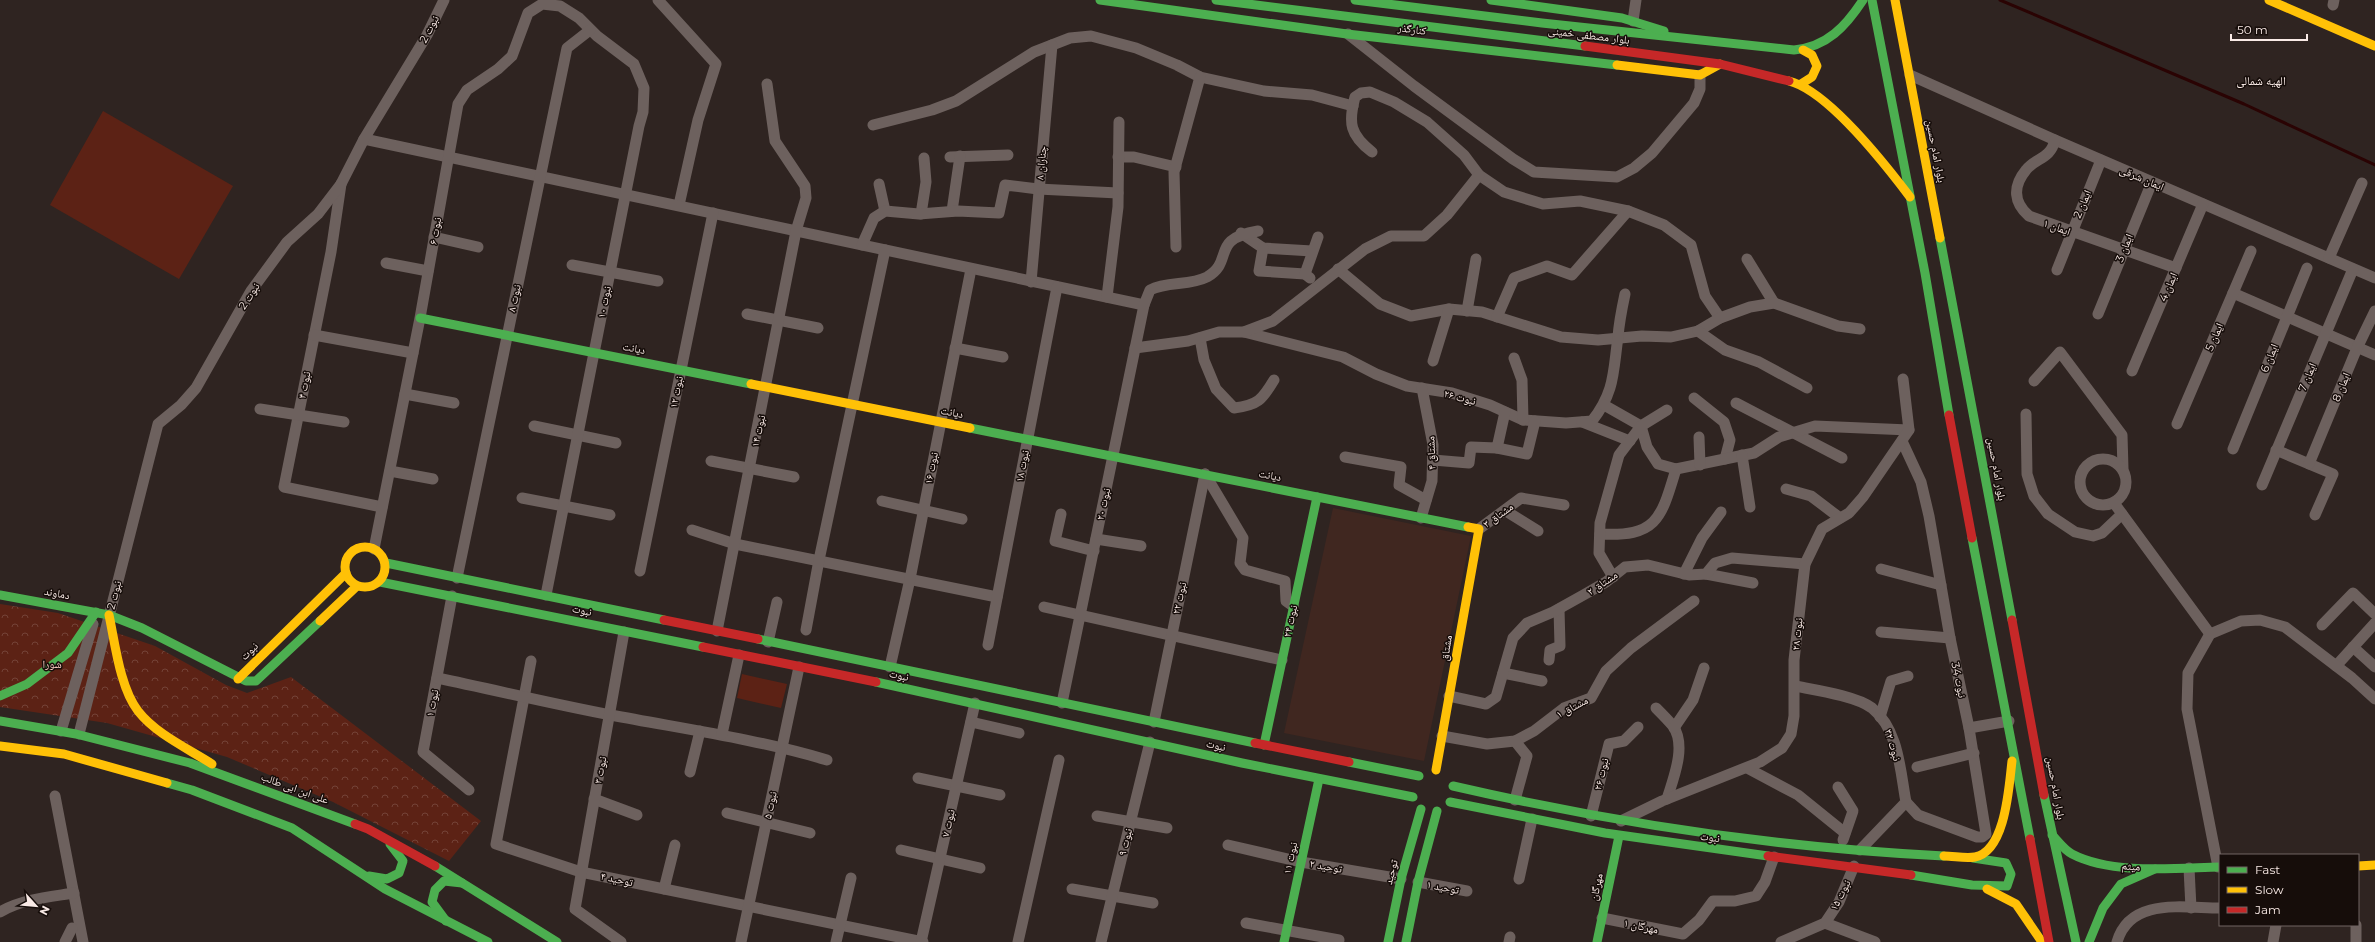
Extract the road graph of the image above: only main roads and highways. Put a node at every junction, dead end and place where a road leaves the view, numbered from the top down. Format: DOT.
graph roads {
  1 [pos="1100,0"];
  2 [pos="1216,0"];
  3 [pos="1354,0"];
  4 [pos="1491,0"];
  5 [pos="1863,0"];
  6 [pos="1872,0"];
  7 [pos="1896,0"];
  8 [pos="2269,0"];
  9 [pos="1679,38"];
  10 [pos="2375,46"];
  11 [pos="1803,50"];
  12 [pos="1720,64"];
  13 [pos="1801,84"];
  14 [pos="1910,197"];
  15 [pos="420,318"];
  16 [pos="1317,497"];
  17 [pos="1479,529"];
  18 [pos="386,563"];
  19 [pos="346,573"];
  20 [pos="380,582"];
  21 [pos="357,586"];
  22 [pos="0,595"];
  23 [pos="546,595"];
  24 [pos="96,612"];
  25 [pos="543,614"];
  26 [pos="109,615"];
  27 [pos="890,667"];
  28 [pos="238,679"];
  29 [pos="886,684"];
  30 [pos="0,696"];
  31 [pos="0,721"];
  32 [pos="1152,732"];
  33 [pos="1264,745"];
  34 [pos="0,746"];
  35 [pos="2014,749"];
  36 [pos="1445,777"];
  37 [pos="236,779"];
  38 [pos="1319,779"];
  39 [pos="1415,782"];
  40 [pos="1468,790"];
  41 [pos="1412,797"];
  42 [pos="1450,802"];
  43 [pos="1465,805"];
  44 [pos="1421,809"];
  45 [pos="1437,811"];
  46 [pos="379,835"];
  47 [pos="2052,835"];
  48 [pos="1619,836"];
  49 [pos="1968,857"];
  50 [pos="2375,865"];
  51 [pos="2359,866"];
  52 [pos="2219,867"];
  53 [pos="2158,868"];
  54 [pos="362,874"];
  55 [pos="462,883"];
  56 [pos="1969,884"];
  57 [pos="447,922"];
  58 [pos="488,942"];
  59 [pos="556,942"];
  60 [pos="1284,942"];
  61 [pos="1388,942"];
  62 [pos="1406,942"];
  63 [pos="1597,942"];
  64 [pos="2042,942"];
  65 [pos="2049,942"];
  66 [pos="2076,942"];
  67 [pos="2089,942"];
  1 -- 12 [label="main road, کنارگذر"];
  2 -- 12 [label="main road, بلوار مصطفی خمینی"];
  3 -- 9 [label="main road, بلوار مصطفی خمینی"];
  4 -- 9 [label="main road"];
  5 -- 11 [label="main road, بلوار مصطفی خمینی"];
  6 -- 14 [label="main road"];
  7 -- 47 [label="main road, بلوار امام حسین"];
  8 -- 10 [label="main road"];
  9 -- 11 [label="main road, بلوار مصطفی خمینی"];
  11 -- 13 [label="main road"];
  12 -- 13 [label="main road, بلوار مصطفی خمینی"];
  13 -- 14 [label="main road, بلوار مصطفی خمینی"];
  14 -- 35 [label="main road"];
  15 -- 16 [label="main road, دیانت"];
  16 -- 17 [label="main road, دیانت"];
  16 -- 33 [label="main road, نبوت ۲۴"];
  17 -- 36 [label="main road, مشتاق"];
  18 -- 19 [label="main road"];
  18 -- 20 [label="main road"];
  18 -- 23 [label="main road, نبوت"];
  19 -- 21 [label="main road"];
  19 -- 28 [label="main road, نبوت"];
  20 -- 21 [label="main road"];
  20 -- 25 [label="main road, نبوت"];
  21 -- 28 [label="main road"];
  22 -- 24 [label="main road, دماوند"];
  23 -- 25 [label="main road"];
  23 -- 27 [label="main road, نبوت"];
  24 -- 26 [label="main road, دماوند"];
  24 -- 30 [label="main road"];
  25 -- 29 [label="main road, نبوت"];
  26 -- 28 [label="main road"];
  26 -- 37 [label="main road"];
  27 -- 29 [label="main road"];
  27 -- 32 [label="main road, نبوت"];
  29 -- 32 [label="main road, نبوت"];
  31 -- 37 [label="main road, علی ابن ابی طالب"];
  32 -- 33 [label="main road, نبوت"];
  32 -- 38 [label="main road, نبوت"];
  33 -- 39 [label="main road, نبوت"];
  34 -- 54 [label="main road"];
  35 -- 49 [label="main road"];
  35 -- 65 [label="main road"];
  36 -- 39 [label="main road"];
  36 -- 40 [label="main road, نبوت"];
  36 -- 42 [label="main road"];
  37 -- 46 [label="main road, علی ابن ابی طالب"];
  38 -- 41 [label="main road, نبوت"];
  38 -- 60 [label="main road, نبوت ۱۱"];
  39 -- 41 [label="main road"];
  40 -- 43 [label="main road"];
  40 -- 49 [label="main road, نبوت"];
  41 -- 44 [label="main road"];
  42 -- 43 [label="main road, نبوت"];
  42 -- 45 [label="main road"];
  43 -- 48 [label="main road, نبوت"];
  44 -- 45 [label="main road"];
  44 -- 61 [label="main road, توحید"];
  45 -- 62 [label="main road"];
  46 -- 54 [label="main road"];
  46 -- 55 [label="main road, علی ابن ابی طالب"];
  47 -- 53 [label="main road, میثم"];
  47 -- 66 [label="main road, بلوار امام حسین"];
  48 -- 56 [label="main road, نبوت"];
  48 -- 63 [label="main road, مهرگان"];
  49 -- 56 [label="main road, نبوت"];
  50 -- 51 [label="main road"];
  52 -- 53 [label="main road, میثم"];
  53 -- 67 [label="main road"];
  54 -- 57 [label="main road"];
  55 -- 57 [label="main road"];
  55 -- 59 [label="main road, علی ابن ابی طالب"];
  56 -- 64 [label="main road"];
  57 -- 58 [label="main road"];
}
